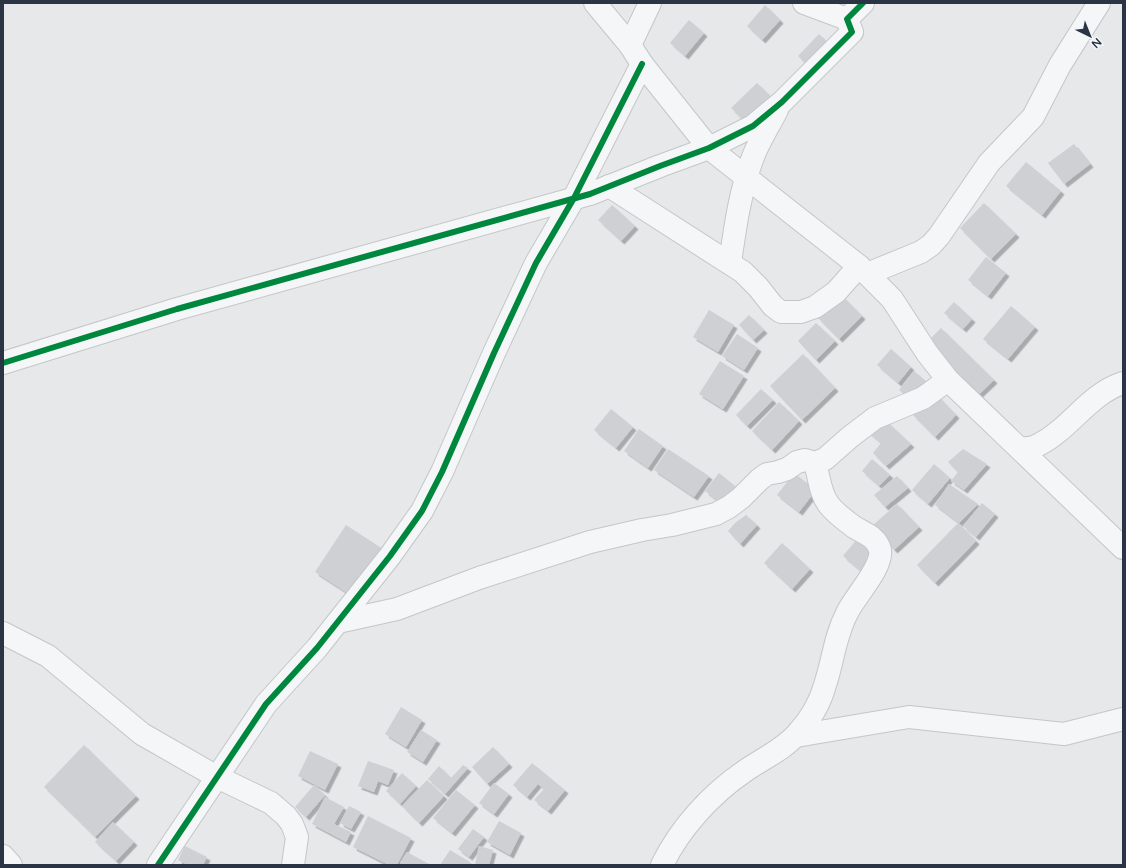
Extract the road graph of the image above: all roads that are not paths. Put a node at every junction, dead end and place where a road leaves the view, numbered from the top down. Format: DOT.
graph roads {
  1 [pos="595,3"];
  2 [pos="650,3"];
  3 [pos="804,3"];
  4 [pos="863,3"];
  5 [pos="1099,3"];
  6 [pos="847,19"];
  7 [pos="630,45"];
  8 [pos="642,64"];
  9 [pos="782,102"];
  10 [pos="709,148"];
  11 [pos="747,177"];
  12 [pos="609,186"];
  13 [pos="574,198"];
  14 [pos="730,263"];
  15 [pos="863,270"];
  16 [pos="3,363"];
  17 [pos="948,380"];
  18 [pos="1123,383"];
  19 [pos="1021,449"];
  20 [pos="815,463"];
  21 [pos="1123,548"];
  22 [pos="338,622"];
  23 [pos="3,633"];
  24 [pos="1123,719"];
  25 [pos="796,736"];
  26 [pos="217,777"];
  27 [pos="3,856"];
  28 [pos="11,865"];
  29 [pos="158,865"];
  30 [pos="293,865"];
  31 [pos="662,865"];
  1 -- 7 [label="street"];
  2 -- 7 [label="street"];
  3 -- 6 [label="street"];
  4 -- 6 [label="street"];
  5 -- 15 [label="street"];
  6 -- 9 [label="street"];
  7 -- 8 [label="street"];
  8 -- 10 [label="street"];
  8 -- 13 [label="street"];
  9 -- 10 [label="street"];
  9 -- 11 [label="street"];
  10 -- 11 [label="street"];
  10 -- 12 [label="street"];
  11 -- 14 [label="street"];
  11 -- 15 [label="street"];
  12 -- 13 [label="street"];
  12 -- 14 [label="street"];
  13 -- 16 [label="street"];
  13 -- 22 [label="street"];
  14 -- 15 [label="street"];
  15 -- 17 [label="street"];
  17 -- 19 [label="street"];
  17 -- 20 [label="street"];
  18 -- 19 [label="street"];
  19 -- 21 [label="street"];
  20 -- 22 [label="street"];
  20 -- 25 [label="street"];
  22 -- 26 [label="street"];
  23 -- 26 [label="street"];
  24 -- 25 [label="street"];
  25 -- 31 [label="street"];
  26 -- 29 [label="street"];
  26 -- 30 [label="street"];
  27 -- 28 [label="street"];
}
